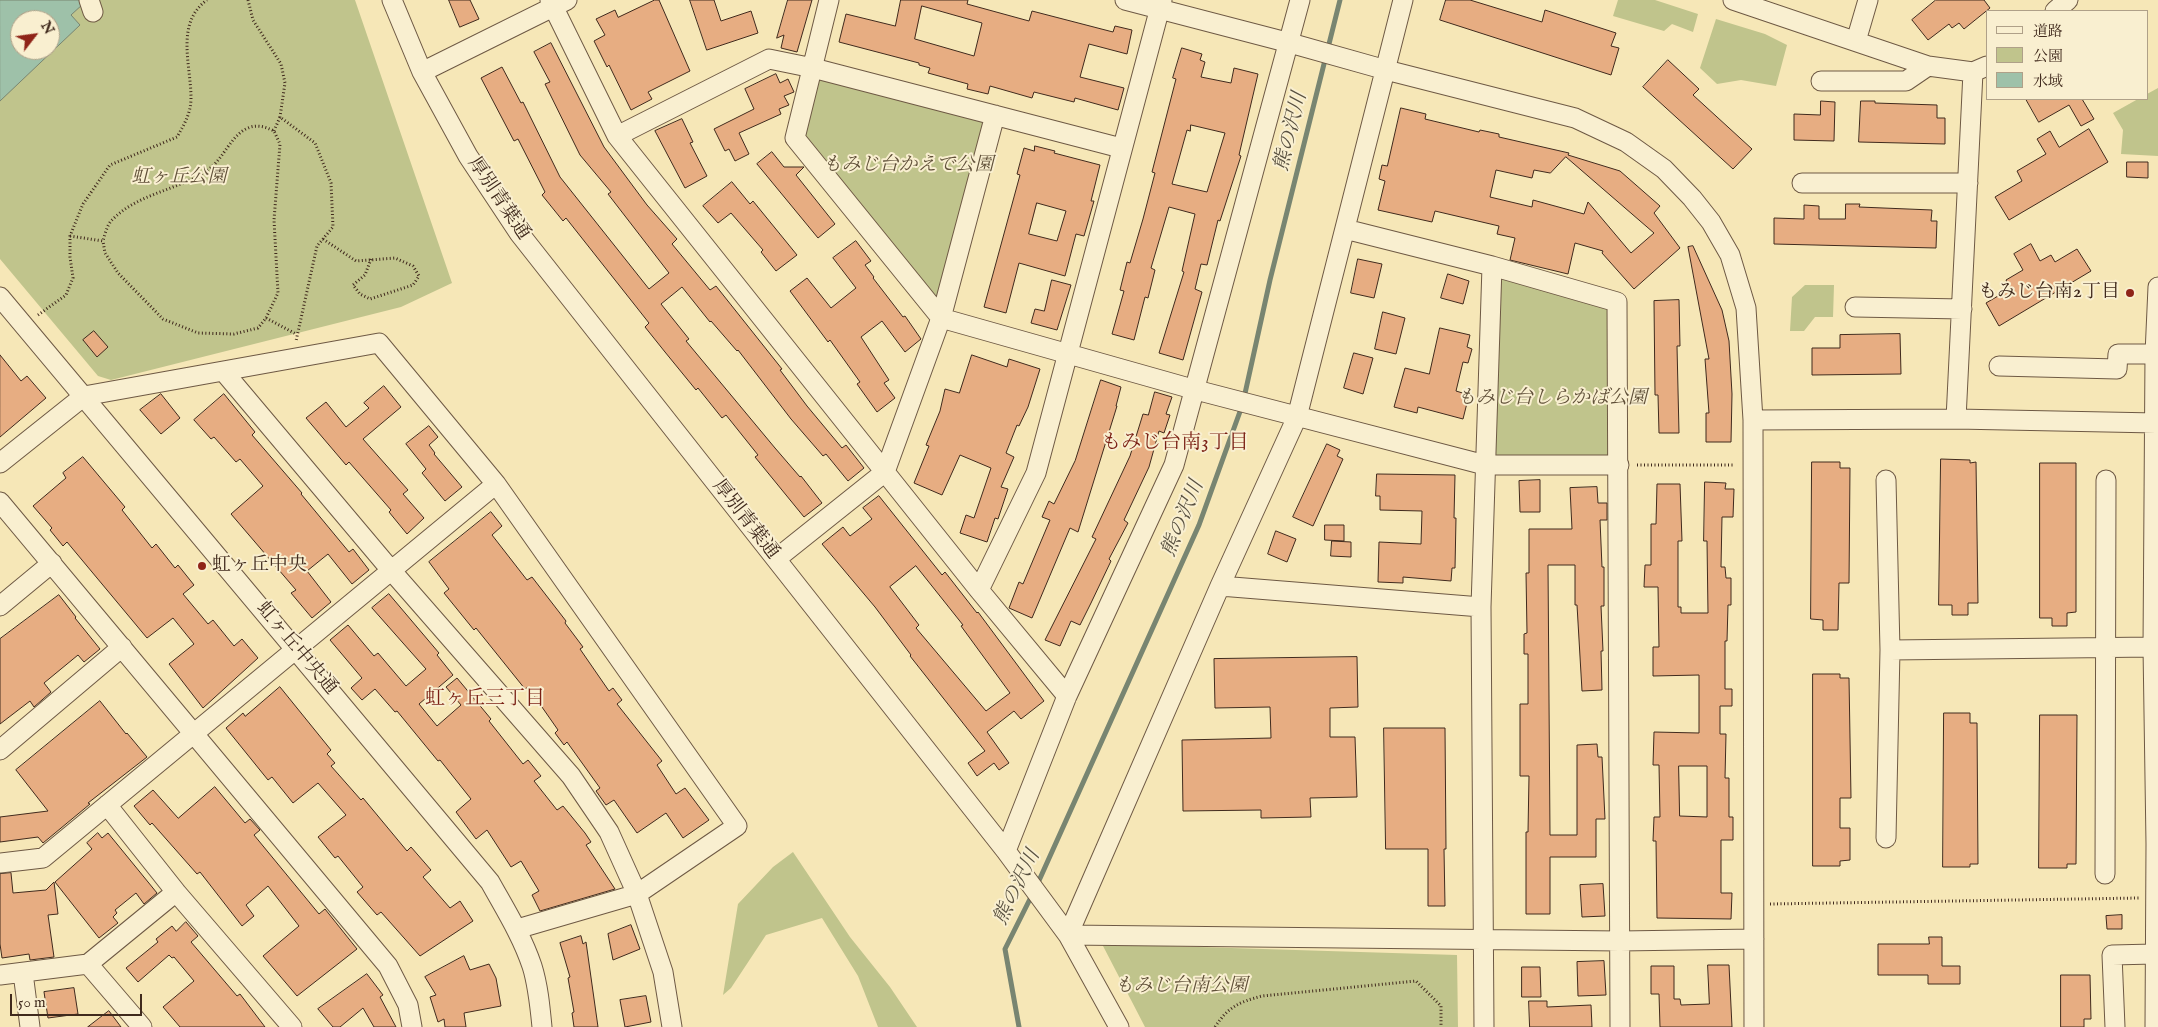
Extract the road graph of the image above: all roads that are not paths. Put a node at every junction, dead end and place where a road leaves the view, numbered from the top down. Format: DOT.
graph roads {
  1 [pos="392,0"];
  2 [pos="829,0"];
  3 [pos="1125,0"];
  4 [pos="1300,0"];
  5 [pos="1403,0"];
  6 [pos="1868,0"];
  7 [pos="2068,0"];
  8 [pos="1739,1"];
  9 [pos="557,2"];
  10 [pos="1160,4"];
  11 [pos="2056,10"];
  12 [pos="1290,42"];
  13 [pos="1856,42"];
  14 [pos="1928,66"];
  15 [pos="813,68"];
  16 [pos="1980,69"];
  17 [pos="1386,70"];
  18 [pos="422,72"];
  19 [pos="1821,81"];
  20 [pos="995,115"];
  21 [pos="617,136"];
  22 [pos="1121,148"];
  23 [pos="1802,183"];
  24 [pos="1968,183"];
  25 [pos="1345,229"];
  26 [pos="1492,266"];
  27 [pos="2158,287"];
  28 [pos="0,297"];
  29 [pos="1855,307"];
  30 [pos="1962,309"];
  31 [pos="941,318"];
  32 [pos="2155,354"];
  33 [pos="1068,355"];
  34 [pos="1999,366"];
  35 [pos="224,372"];
  36 [pos="1196,390"];
  37 [pos="84,396"];
  38 [pos="1297,417"];
  39 [pos="1956,419"];
  40 [pos="1753,420"];
  41 [pos="2156,423"];
  42 [pos="0,462"];
  43 [pos="1485,465"];
  44 [pos="1618,465"];
  45 [pos="885,472"];
  46 [pos="1886,480"];
  47 [pos="2106,480"];
  48 [pos="496,484"];
  49 [pos="0,502"];
  50 [pos="776,559"];
  51 [pos="52,563"];
  52 [pos="390,570"];
  53 [pos="2156,583"];
  54 [pos="1220,586"];
  55 [pos="980,590"];
  56 [pos="0,606"];
  57 [pos="1481,607"];
  58 [pos="122,647"];
  59 [pos="2106,647"];
  60 [pos="2153,647"];
  61 [pos="296,649"];
  62 [pos="1890,650"];
  63 [pos="1067,696"];
  64 [pos="193,732"];
  65 [pos="0,750"];
  66 [pos="106,805"];
  67 [pos="1886,838"];
  68 [pos="2157,844"];
  69 [pos="1006,851"];
  70 [pos="0,863"];
  71 [pos="2105,874"];
  72 [pos="176,892"];
  73 [pos="637,894"];
  74 [pos="517,929"];
  75 [pos="1068,935"];
  76 [pos="1484,939"];
  77 [pos="1754,939"];
  78 [pos="1620,941"];
  79 [pos="2154,954"];
  80 [pos="88,964"];
  81 [pos="23,973"];
  82 [pos="0,975"];
  83 [pos="30,1027"];
  84 [pos="142,1027"];
  85 [pos="292,1027"];
  86 [pos="412,1027"];
  87 [pos="542,1027"];
  88 [pos="672,1027"];
  89 [pos="1120,1027"];
  90 [pos="1484,1027"];
  91 [pos="1620,1027"];
  92 [pos="1754,1027"];
  93 [pos="2115,1027"];
  94 [pos="2155,1027"];
  1 -- 18 [label="street, 厚別青葉通"];
  2 -- 15 [label="street"];
  3 -- 10 [label="street"];
  4 -- 12 [label="street"];
  5 -- 17 [label="street"];
  6 -- 13 [label="street"];
  7 -- 11 [label="street"];
  8 -- 13 [label="street"];
  9 -- 18 [label="street"];
  9 -- 21 [label="street"];
  10 -- 12 [label="street"];
  10 -- 22 [label="street"];
  12 -- 17 [label="street"];
  12 -- 36 [label="street"];
  13 -- 14 [label="street"];
  14 -- 16 [label="street"];
  14 -- 19 [label="street"];
  15 -- 20 [label="street"];
  15 -- 21 [label="street"];
  15 -- 31 [label="street"];
  16 -- 24 [label="street"];
  17 -- 25 [label="street"];
  17 -- 40 [label="street"];
  18 -- 50 [label="street, 厚別青葉通"];
  20 -- 22 [label="street"];
  20 -- 31 [label="street"];
  21 -- 45 [label="street"];
  22 -- 33 [label="street"];
  23 -- 24 [label="street"];
  24 -- 30 [label="street"];
  25 -- 26 [label="street"];
  25 -- 38 [label="street"];
  26 -- 43 [label="street"];
  26 -- 44 [label="street"];
  27 -- 32 [label="street"];
  28 -- 37 [label="street, 虹ヶ丘中央通"];
  29 -- 30 [label="street"];
  30 -- 39 [label="street"];
  31 -- 33 [label="street"];
  31 -- 45 [label="street"];
  32 -- 34 [label="street"];
  32 -- 41 [label="street"];
  33 -- 36 [label="street"];
  33 -- 55 [label="street"];
  35 -- 37 [label="street"];
  35 -- 48 [label="street"];
  35 -- 52 [label="street"];
  36 -- 38 [label="street"];
  36 -- 63 [label="street"];
  37 -- 42 [label="street"];
  37 -- 61 [label="street, 虹ヶ丘中央通"];
  38 -- 43 [label="street"];
  38 -- 54 [label="street"];
  39 -- 40 [label="street"];
  39 -- 41 [label="street"];
  40 -- 77 [label="street"];
  41 -- 53 [label="street"];
  43 -- 44 [label="street"];
  43 -- 57 [label="street"];
  44 -- 78 [label="street"];
  45 -- 50 [label="street"];
  45 -- 55 [label="street"];
  46 -- 62 [label="street"];
  47 -- 59 [label="street"];
  48 -- 52 [label="street"];
  48 -- 73 [label="street"];
  49 -- 51 [label="street"];
  50 -- 69 [label="street, 厚別青葉通"];
  51 -- 56 [label="street"];
  51 -- 58 [label="street"];
  52 -- 61 [label="street"];
  52 -- 73 [label="street"];
  53 -- 60 [label="street"];
  54 -- 57 [label="street"];
  54 -- 75 [label="street"];
  55 -- 63 [label="street"];
  57 -- 76 [label="street"];
  58 -- 64 [label="street"];
  58 -- 65 [label="street"];
  59 -- 60 [label="street"];
  59 -- 62 [label="street"];
  59 -- 71 [label="street"];
  60 -- 68 [label="street"];
  61 -- 64 [label="street"];
  61 -- 74 [label="street, 虹ヶ丘中央通"];
  62 -- 67 [label="street"];
  63 -- 69 [label="street"];
  64 -- 66 [label="street"];
  64 -- 86 [label="street"];
  66 -- 70 [label="street"];
  66 -- 72 [label="street"];
  68 -- 79 [label="street"];
  69 -- 75 [label="street, 厚別青葉通"];
  72 -- 80 [label="street"];
  72 -- 85 [label="street"];
  73 -- 74 [label="street"];
  73 -- 88 [label="street"];
  74 -- 87 [label="street, 虹ヶ丘中央通"];
  75 -- 76 [label="street"];
  75 -- 89 [label="street, 厚別青葉通"];
  76 -- 78 [label="street"];
  76 -- 90 [label="street"];
  77 -- 78 [label="street"];
  77 -- 92 [label="street"];
  78 -- 91 [label="street"];
  79 -- 93 [label="street"];
  79 -- 94 [label="street"];
  80 -- 81 [label="street"];
  80 -- 84 [label="street"];
  81 -- 82 [label="street"];
  81 -- 83 [label="street"];
}
